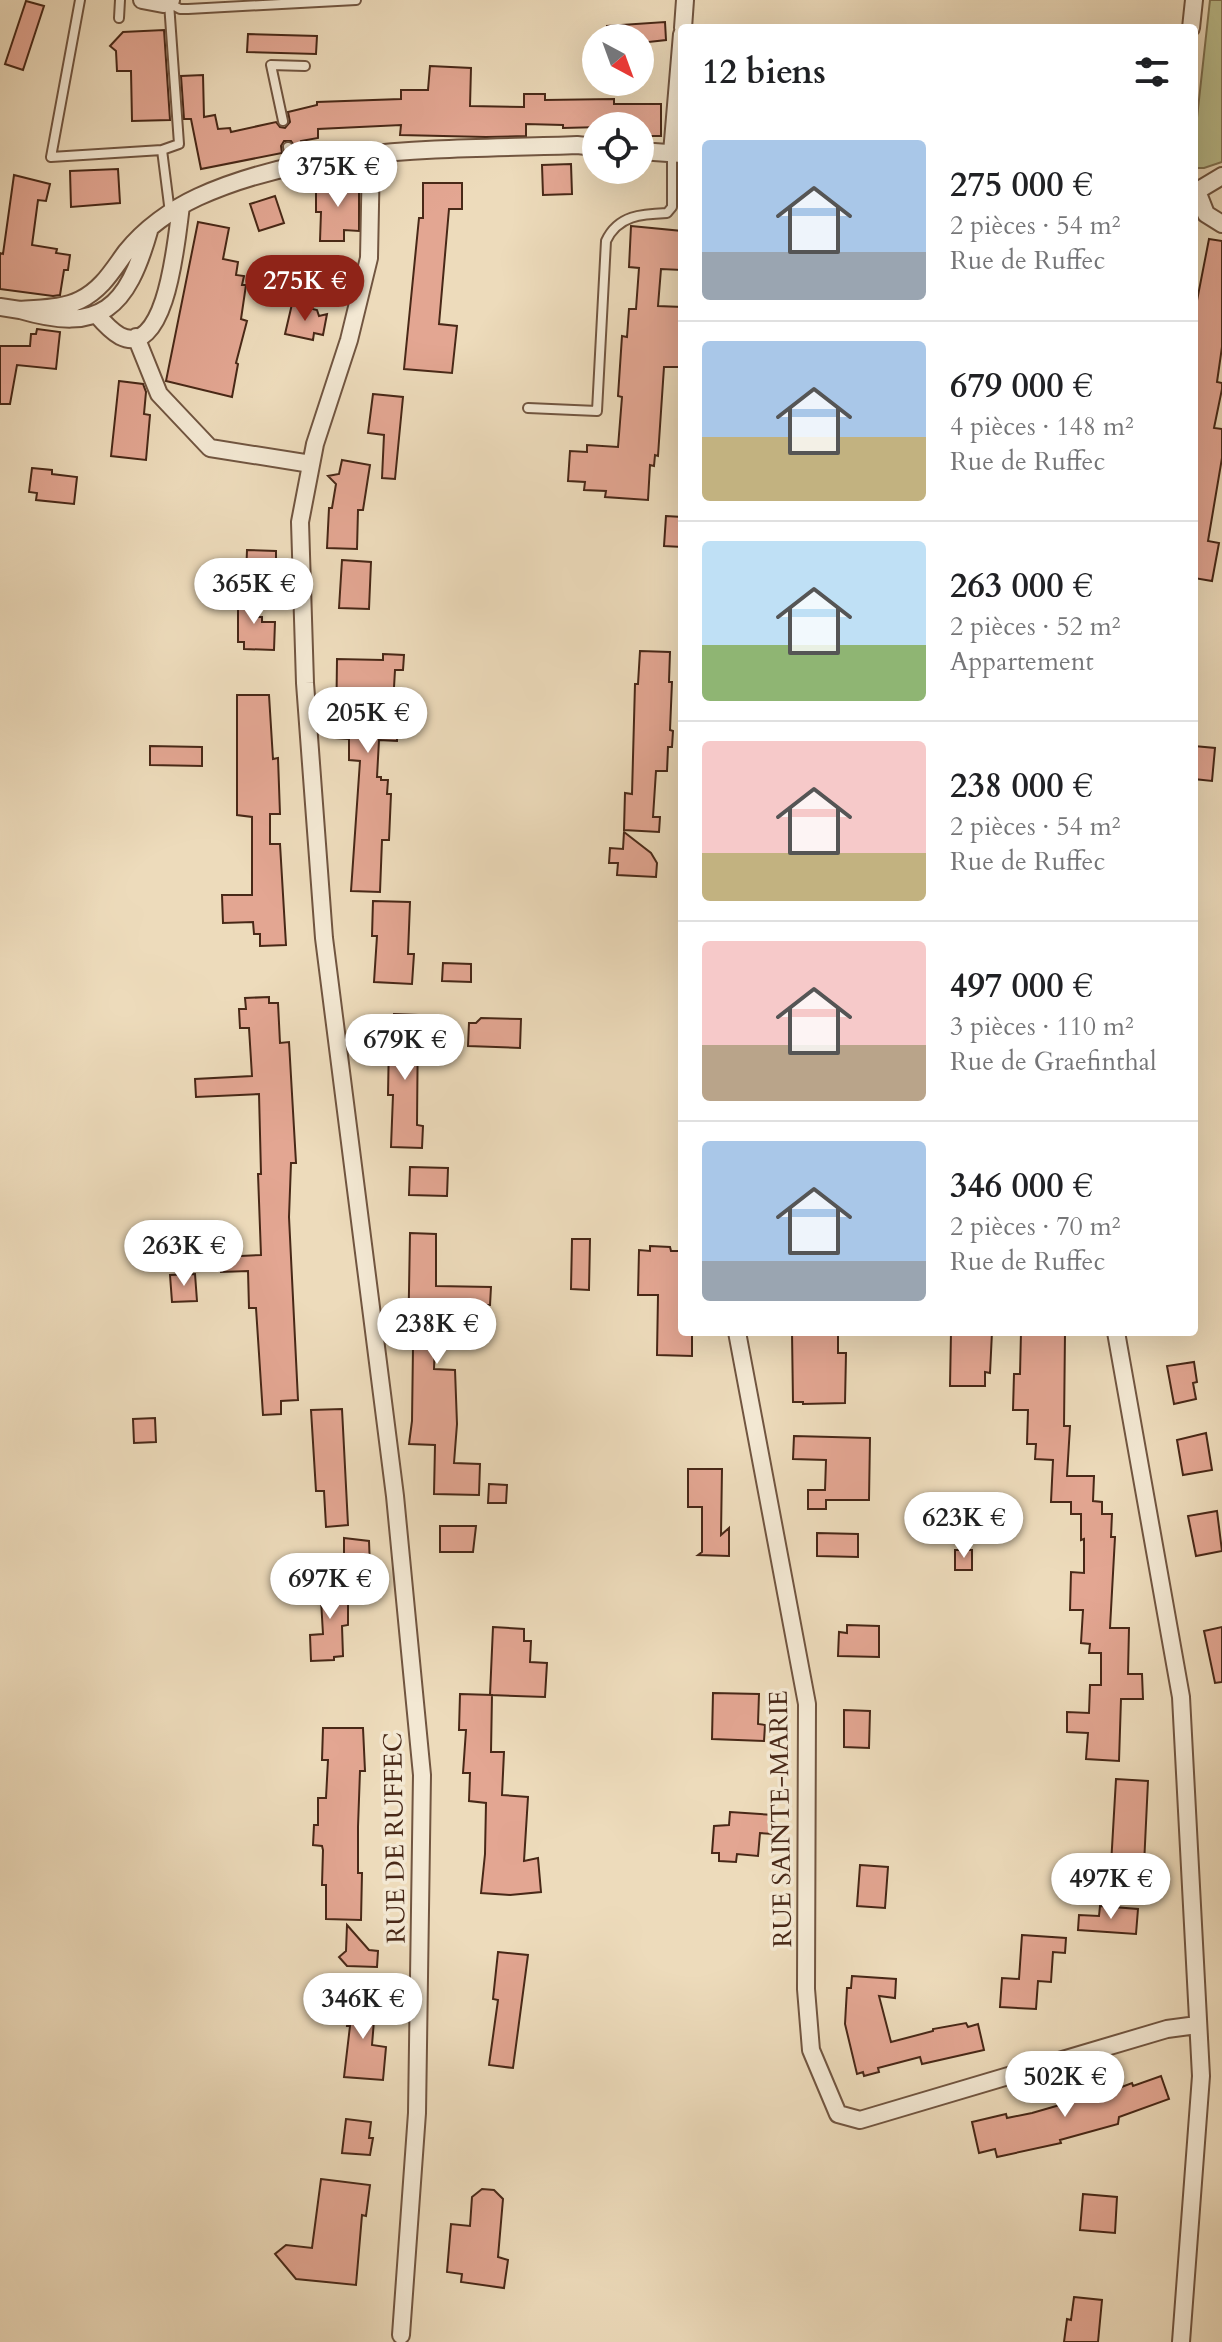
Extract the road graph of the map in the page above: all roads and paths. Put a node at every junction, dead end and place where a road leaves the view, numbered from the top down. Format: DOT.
graph roads {
  1 [pos="80,0"];
  2 [pos="120,0"];
  3 [pos="142,0"];
  4 [pos="356,0"];
  5 [pos="685,0"];
  6 [pos="1194,0"];
  7 [pos="170,1"];
  8 [pos="119,18"];
  9 [pos="683,24"];
  10 [pos="1191,24"];
  11 [pos="259,65"];
  12 [pos="271,65"];
  13 [pos="305,66"];
  14 [pos="283,121"];
  15 [pos="678,129"];
  16 [pos="288,147"];
  17 [pos="582,147"];
  18 [pos="162,150"];
  19 [pos="654,152"];
  20 [pos="677,153"];
  21 [pos="371,155"];
  22 [pos="293,167"];
  23 [pos="1222,176"];
  24 [pos="1222,189"];
  25 [pos="1198,190"];
  26 [pos="1198,191"];
  27 [pos="1198,196"];
  28 [pos="176,209"];
  29 [pos="1222,224"];
  30 [pos="149,231"];
  31 [pos="0,307"];
  32 [pos="20,310"];
  33 [pos="97,315"];
  34 [pos="136,337"];
  35 [pos="528,408"];
  36 [pos="311,464"];
  37 [pos="738,1336"];
  38 [pos="1117,1336"];
  39 [pos="1197,2025"];
  40 [pos="401,2335"];
  41 [pos="1181,2342"];
  1 -- 18 [label="lane"];
  2 -- 8 [label="lane"];
  3 -- 7 [label="street"];
  4 -- 7 [label="lane"];
  5 -- 9 [label="street"];
  6 -- 10 [label="street"];
  7 -- 18 [label="lane"];
  11 -- 12 [label="lane"];
  12 -- 13 [label="lane"];
  12 -- 14 [label="lane"];
  15 -- 20 [label="street"];
  16 -- 22 [label="lane"];
  17 -- 21 [label="street"];
  18 -- 28 [label="lane"];
  19 -- 20 [label="street"];
  20 -- 35 [label="lane"];
  21 -- 22 [label="street"];
  21 -- 36 [label="street, RUE DE RUFFEC"];
  22 -- 28 [label="street"];
  23 -- 25 [label="street"];
  24 -- 26 [label="street"];
  27 -- 29 [label="street"];
  28 -- 30 [label="street"];
  28 -- 34 [label="street"];
  30 -- 32 [label="street"];
  30 -- 33 [label="street"];
  31 -- 32 [label="street"];
  32 -- 33 [label="street"];
  33 -- 34 [label="street"];
  34 -- 36 [label="street"];
  36 -- 40 [label="street, RUE DE RUFFEC"];
  37 -- 39 [label="street, RUE SAINTE-MARIE"];
  38 -- 39 [label="street"];
  39 -- 41 [label="street"];
}
